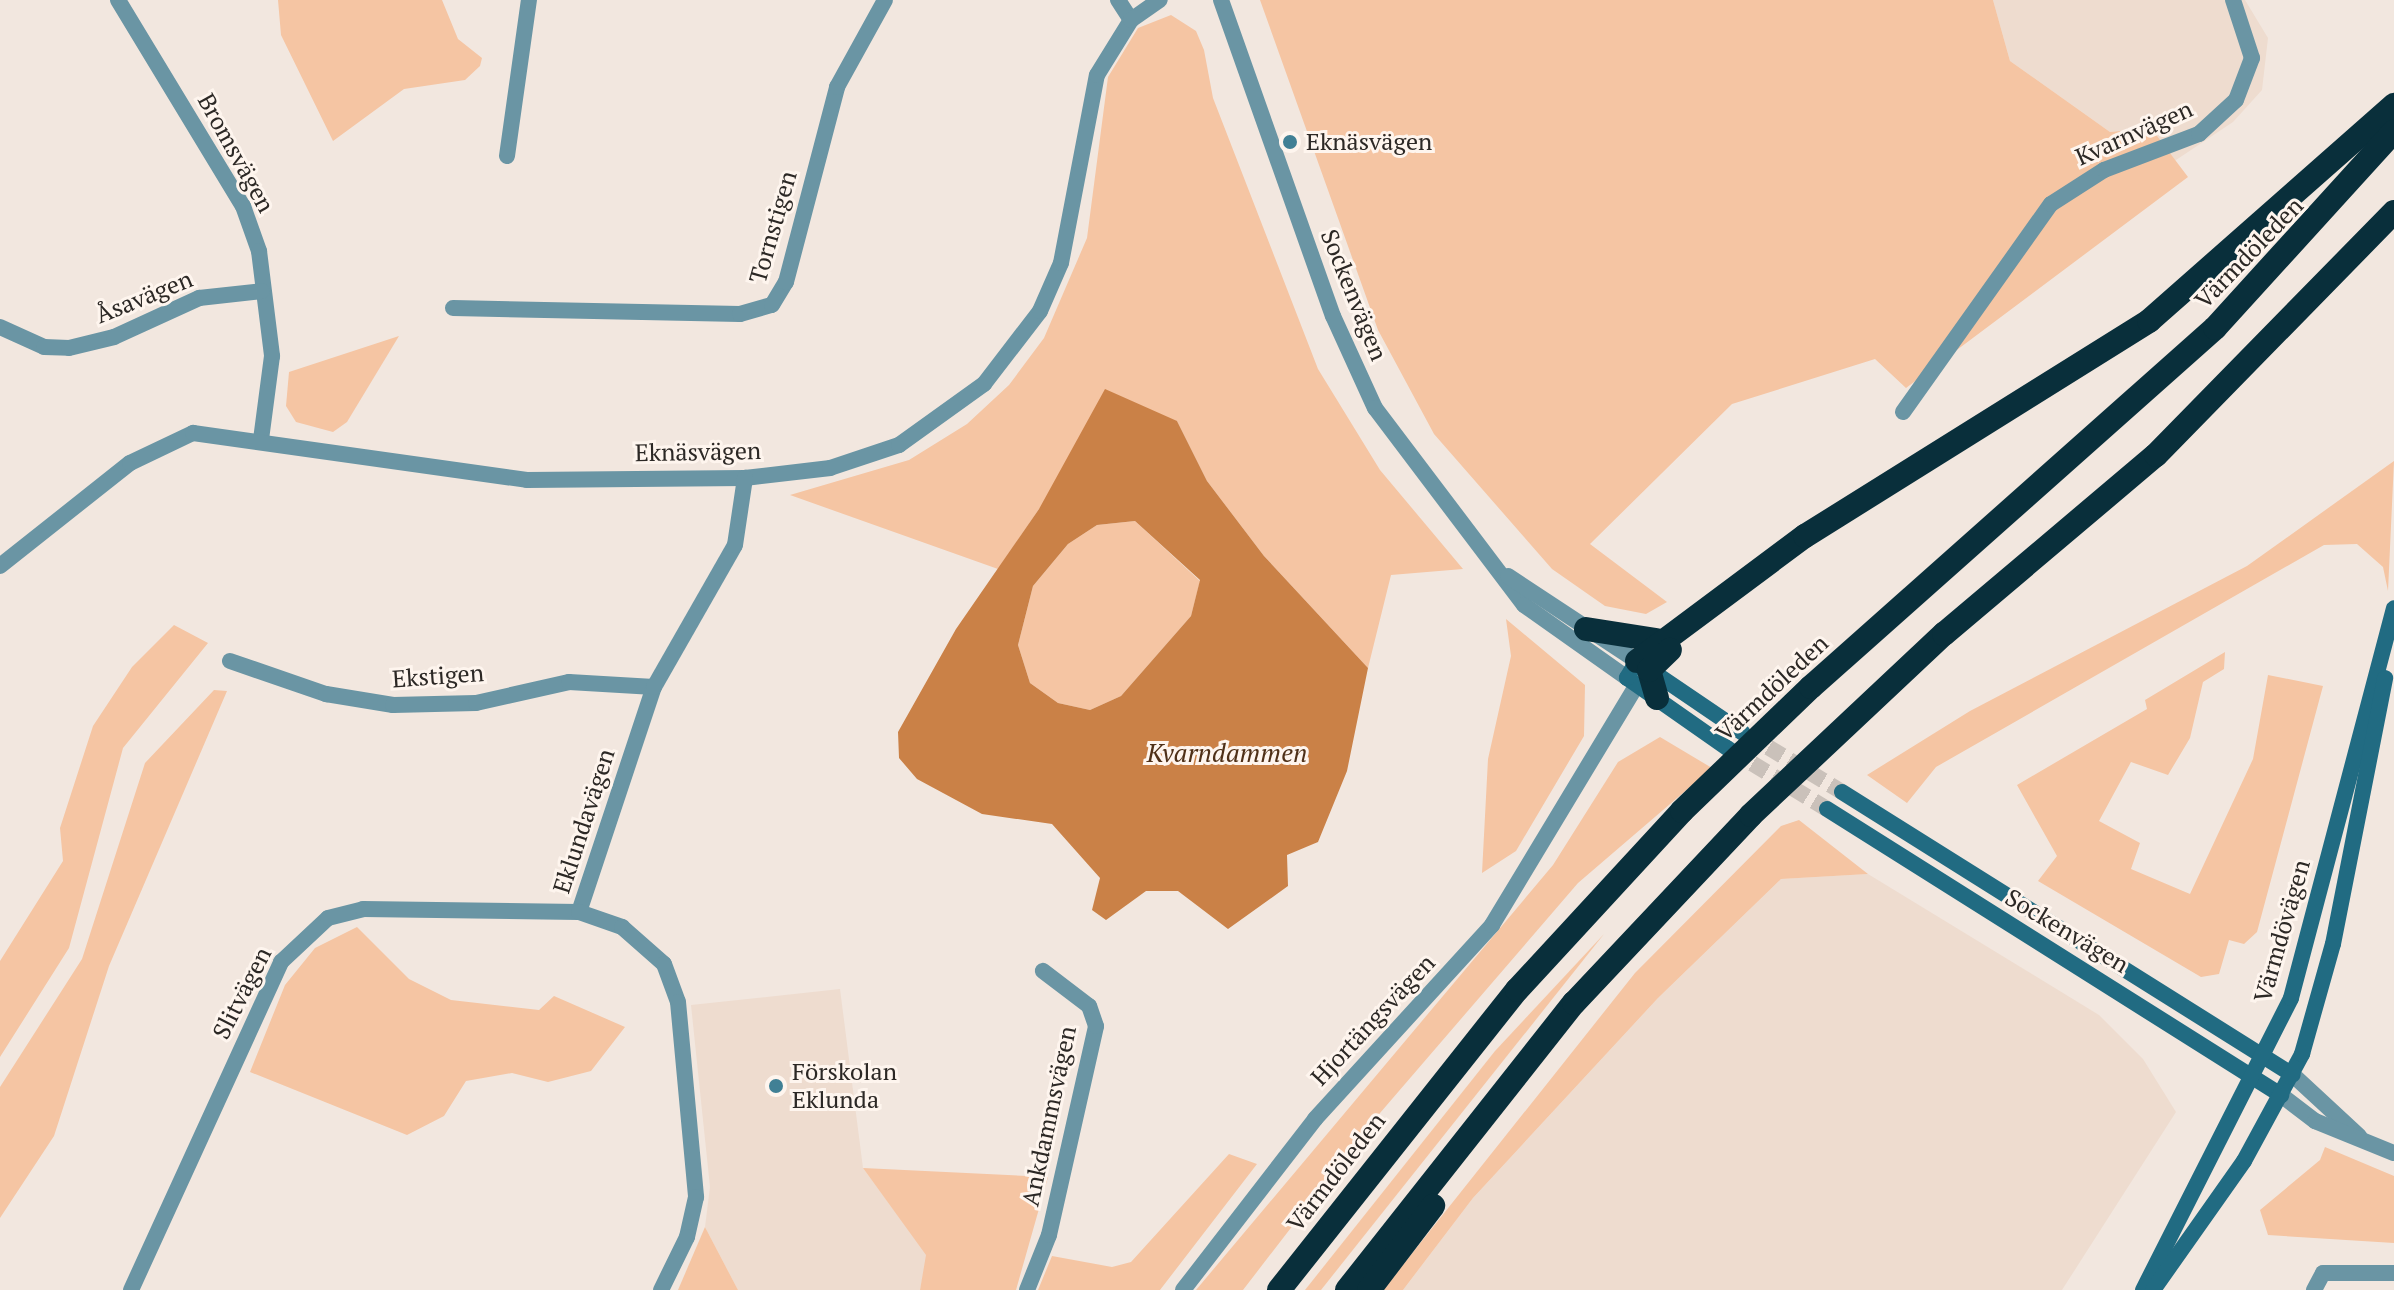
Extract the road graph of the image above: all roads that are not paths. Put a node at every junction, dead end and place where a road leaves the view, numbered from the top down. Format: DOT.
graph roads {
  1 [pos="118,0"];
  2 [pos="529,0"];
  3 [pos="885,0"];
  4 [pos="1118,0"];
  5 [pos="1160,0"];
  6 [pos="1221,0"];
  7 [pos="2233,0"];
  8 [pos="1131,20"];
  9 [pos="2394,105"];
  10 [pos="2394,131"];
  11 [pos="507,156"];
  12 [pos="2394,212"];
  13 [pos="262,291"];
  14 [pos="453,308"];
  15 [pos="0,327"];
  16 [pos="1903,412"];
  17 [pos="261,439"];
  18 [pos="745,478"];
  19 [pos="1767,563"];
  20 [pos="0,566"];
  21 [pos="1504,573"];
  22 [pos="2394,608"];
  23 [pos="2394,617"];
  24 [pos="1586,629"];
  25 [pos="1656,640"];
  26 [pos="230,661"];
  27 [pos="1641,678"];
  28 [pos="654,687"];
  29 [pos="1743,733"];
  30 [pos="1730,750"];
  31 [pos="1842,792"];
  32 [pos="1827,809"];
  33 [pos="579,912"];
  34 [pos="1043,971"];
  35 [pos="2264,1055"];
  36 [pos="2254,1074"];
  37 [pos="2293,1075"];
  38 [pos="2281,1095"];
  39 [pos="2360,1137"];
  40 [pos="1463,1140"];
  41 [pos="2394,1153"];
  42 [pos="2394,1273"];
  43 [pos="131,1290"];
  44 [pos="661,1290"];
  45 [pos="1027,1290"];
  46 [pos="1183,1290"];
  47 [pos="1279,1290"];
  48 [pos="1347,1290"];
  49 [pos="1369,1290"];
  50 [pos="2143,1290"];
  51 [pos="2153,1290"];
  52 [pos="2314,1290"];
  1 -- 13 [label="street, Bromsvägen"];
  2 -- 11 [label="street"];
  3 -- 14 [label="street, Tornstigen"];
  4 -- 8 [label="street"];
  5 -- 8 [label="street, Eknäsvägen"];
  6 -- 21 [label="street, Sockenvägen"];
  7 -- 16 [label="street, Kvarnvägen"];
  8 -- 18 [label="street, Eknäsvägen"];
  9 -- 19 [label="highway"];
  10 -- 47 [label="highway, Värmdöleden"];
  12 -- 40 [label="highway"];
  13 -- 15 [label="street, Åsavägen"];
  13 -- 17 [label="street, Bromsvägen"];
  17 -- 18 [label="street, Eknäsvägen"];
  17 -- 20 [label="street, Eknäsvägen"];
  18 -- 28 [label="street, Eklundavägen"];
  19 -- 25 [label="highway"];
  19 -- 27 [label="highway"];
  21 -- 24 [label="street, Sockenvägen"];
  21 -- 27 [label="street, Sockenvägen"];
  22 -- 35 [label="main road, Värmdövägen"];
  23 -- 37 [label="main road, Värmdövägen"];
  24 -- 25 [label="highway"];
  24 -- 27 [label="street, Sockenvägen"];
  25 -- 27 [label="highway"];
  26 -- 28 [label="street, Ekstigen"];
  27 -- 29 [label="main road, Sockenvägen"];
  27 -- 30 [label="main road, Sockenvägen"];
  27 -- 46 [label="street, Hjortängsvägen"];
  28 -- 33 [label="street, Eklundavägen"];
  31 -- 35 [label="main road, Sockenvägen"];
  32 -- 36 [label="main road, Sockenvägen"];
  33 -- 43 [label="street, Slitvägen"];
  33 -- 44 [label="street, Eklundavägen"];
  34 -- 45 [label="street, Ankdammsvägen"];
  35 -- 36 [label="main road, Värmdövägen"];
  35 -- 37 [label="main road, Sockenvägen"];
  36 -- 38 [label="main road, Sockenvägen"];
  36 -- 50 [label="main road, Värmdövägen"];
  37 -- 38 [label="main road, Värmdövägen"];
  37 -- 39 [label="street"];
  38 -- 39 [label="street"];
  38 -- 51 [label="main road, Värmdövägen"];
  39 -- 41 [label="street"];
  40 -- 48 [label="highway"];
  40 -- 49 [label="highway"];
  42 -- 52 [label="street"];
}
